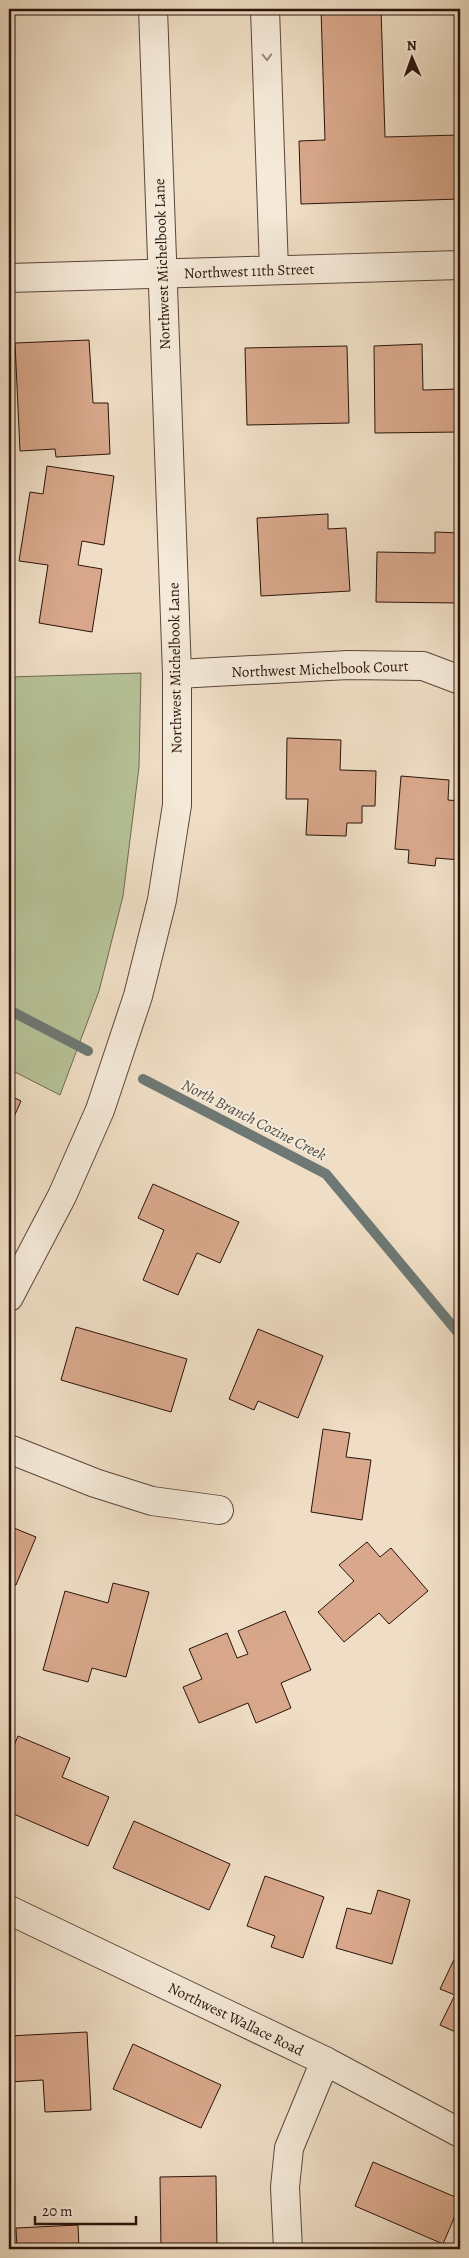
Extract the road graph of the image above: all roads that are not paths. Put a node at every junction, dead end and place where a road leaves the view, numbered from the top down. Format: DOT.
graph roads {
  1 [pos="152,9"];
  2 [pos="265,9"];
  3 [pos="460,265"];
  4 [pos="274,270"];
  5 [pos="162,273"];
  6 [pos="9,278"];
  7 [pos="177,674"];
  8 [pos="460,680"];
  9 [pos="9,1296"];
  10 [pos="9,1449"];
  11 [pos="219,1510"];
  12 [pos="9,1910"];
  13 [pos="325,2061"];
  14 [pos="460,2133"];
  15 [pos="288,2249"];
  1 -- 5 [label="street, Northwest Michelbook Lane"];
  2 -- 4 [label="street, one-way"];
  3 -- 4 [label="street, Northwest 11th Street"];
  4 -- 5 [label="street, Northwest 11th Street"];
  5 -- 6 [label="street, Northwest 11th Street"];
  5 -- 7 [label="street, Northwest Michelbook Lane"];
  7 -- 8 [label="street, Northwest Michelbook Court"];
  7 -- 9 [label="street, Northwest Michelbook Lane"];
  10 -- 11 [label="street"];
  12 -- 13 [label="street, Northwest Wallace Road"];
  13 -- 14 [label="street, Northwest Wallace Road"];
  13 -- 15 [label="street"];
}
